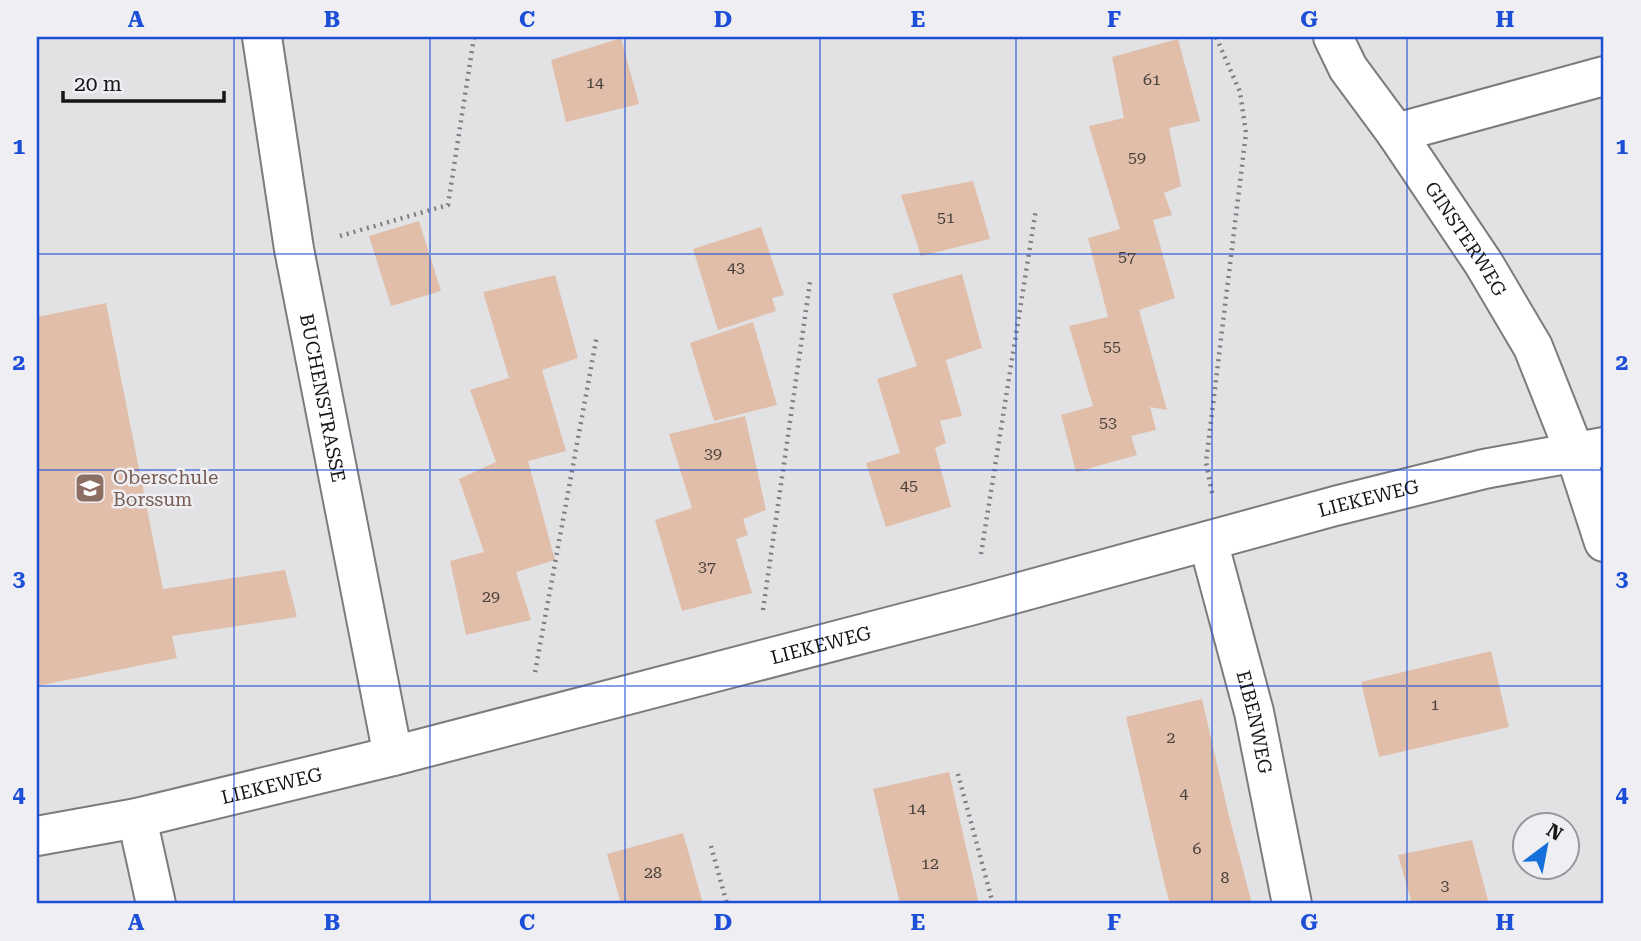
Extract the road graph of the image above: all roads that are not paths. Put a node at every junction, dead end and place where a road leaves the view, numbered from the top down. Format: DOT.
graph roads {
  1 [pos="262,37"];
  2 [pos="1333,37"];
  3 [pos="1604,76"];
  4 [pos="1396,132"];
  5 [pos="1590,450"];
  6 [pos="1215,539"];
  7 [pos="1604,541"];
  8 [pos="393,756"];
  9 [pos="137,818"];
  10 [pos="37,836"];
  11 [pos="156,904"];
  12 [pos="1292,904"];
  1 -- 8 [label="street, BUCHENSTRASSE"];
  2 -- 4 [label="street, GINSTERWEG"];
  3 -- 4 [label="street"];
  4 -- 5 [label="street, GINSTERWEG"];
  5 -- 6 [label="street, LIEKEWEG"];
  5 -- 7 [label="street, GINSTERWEG"];
  6 -- 8 [label="street, LIEKEWEG"];
  6 -- 12 [label="street, EIBENWEG"];
  8 -- 9 [label="street, LIEKEWEG"];
  9 -- 10 [label="street, LIEKEWEG"];
  9 -- 11 [label="street"];
}
